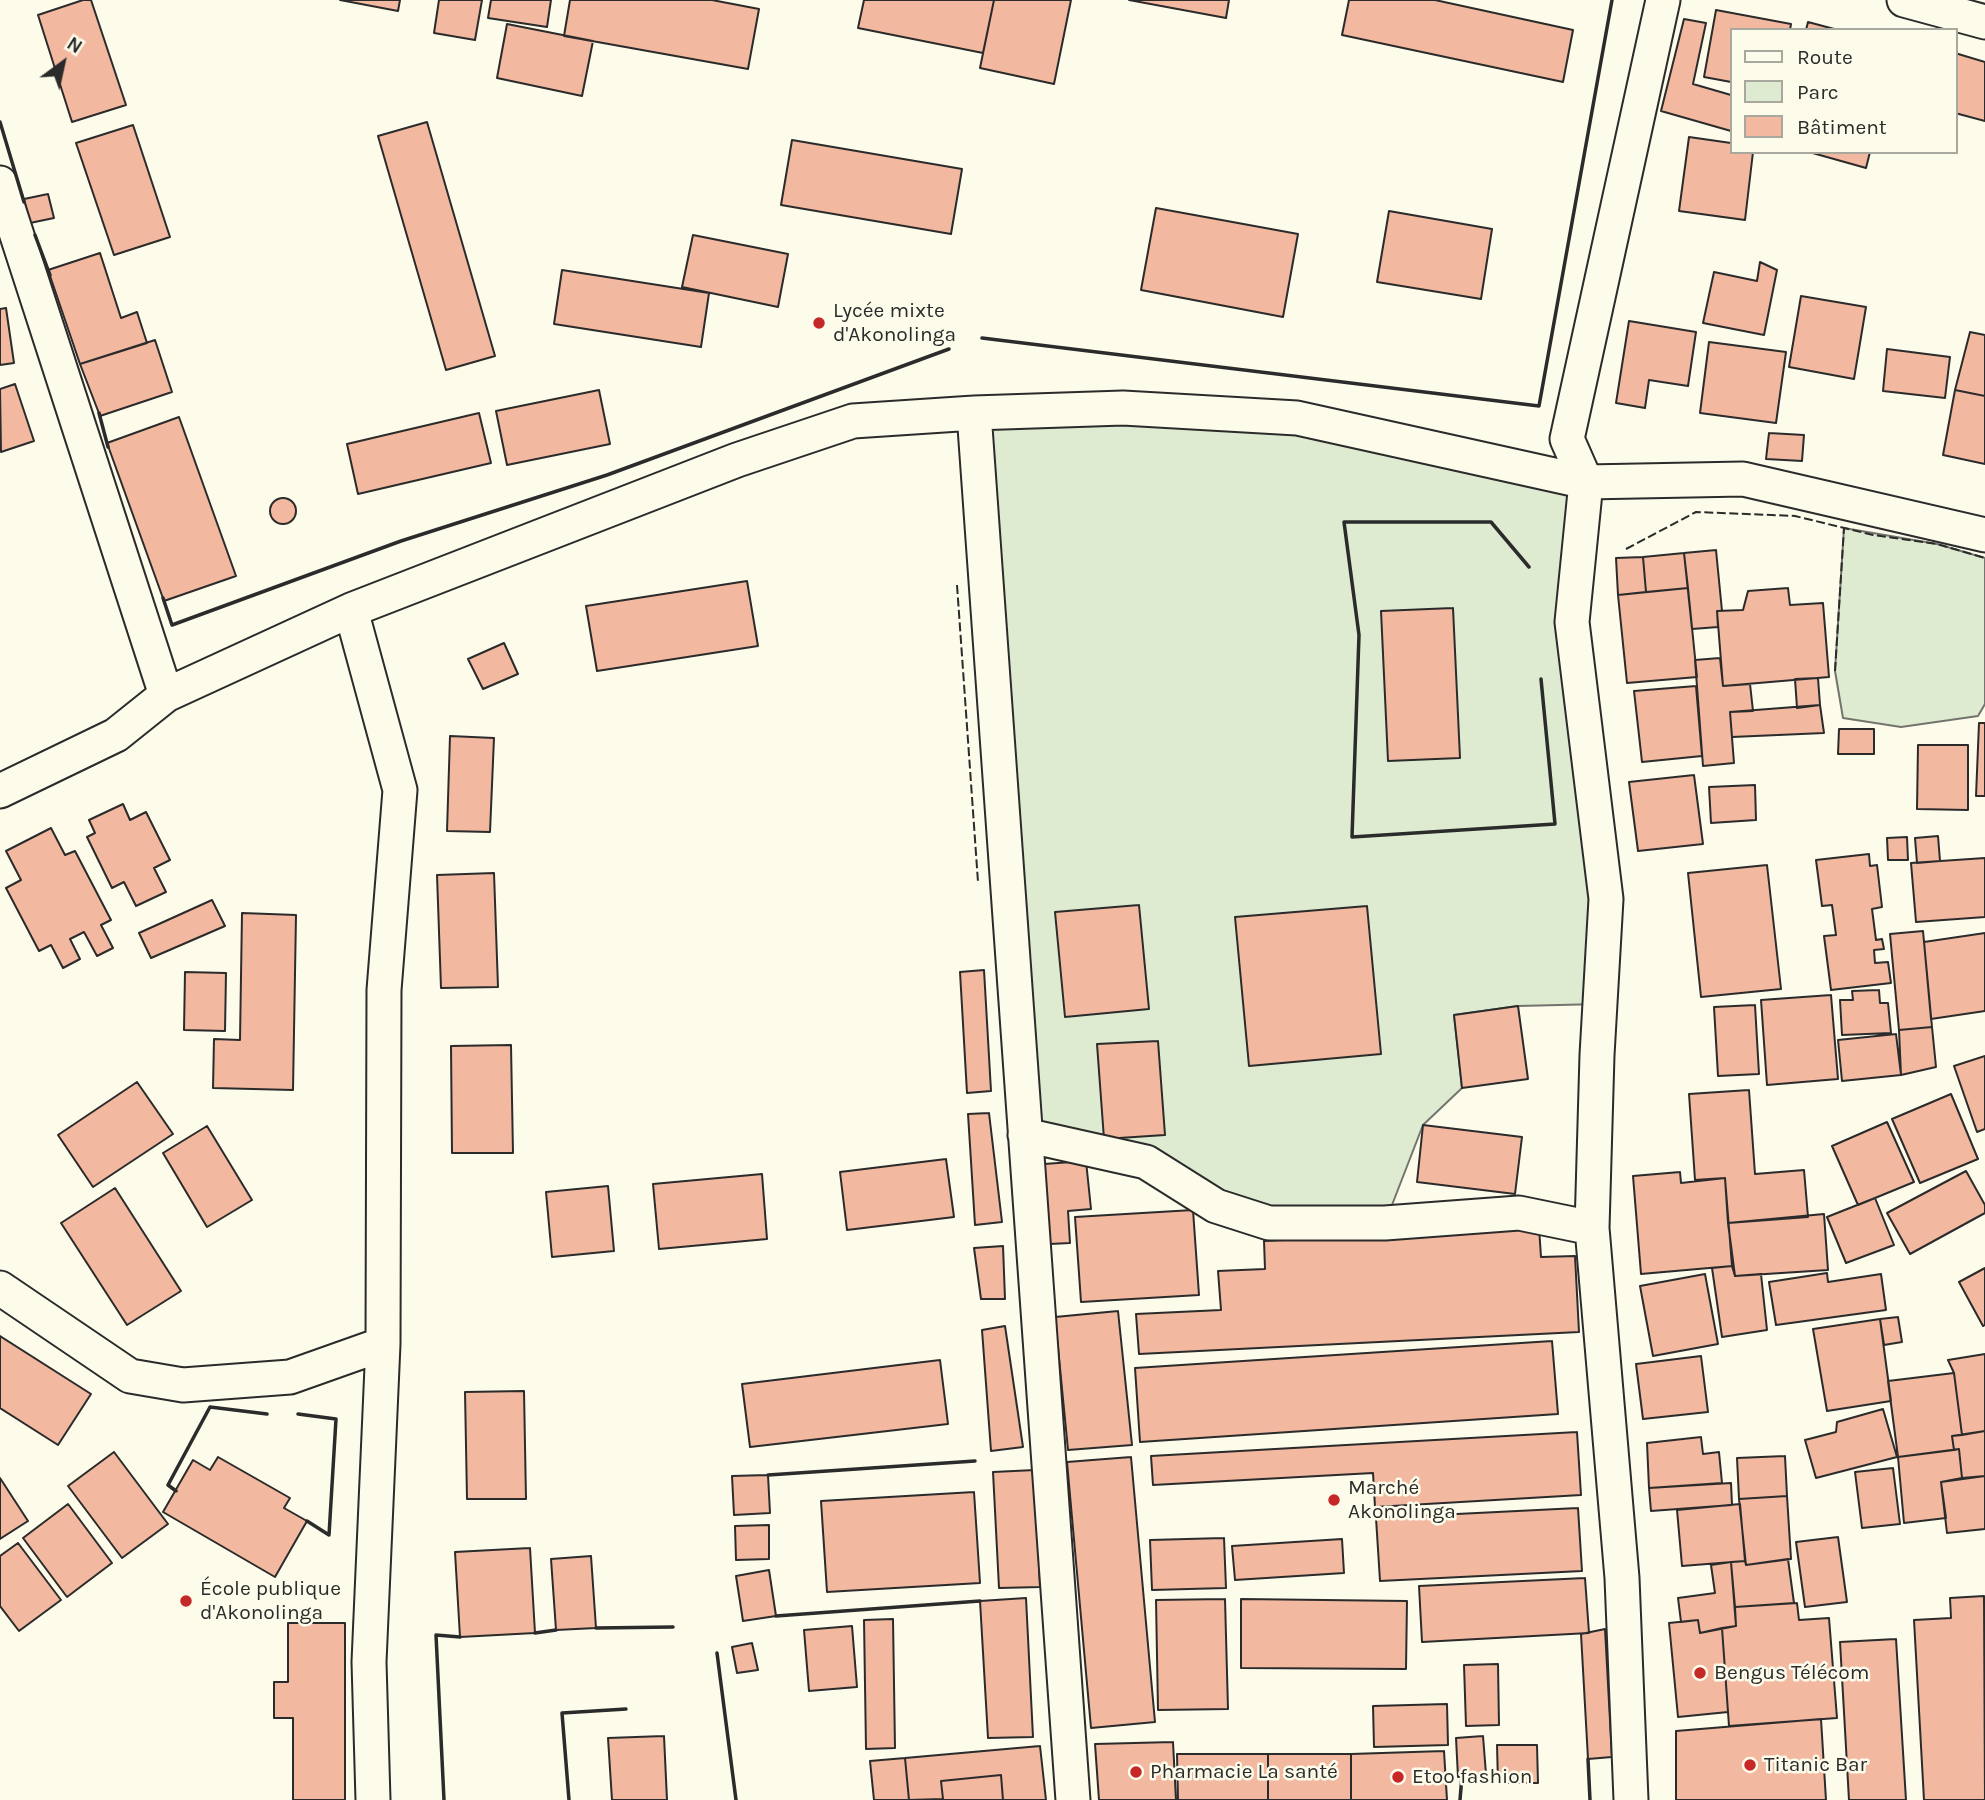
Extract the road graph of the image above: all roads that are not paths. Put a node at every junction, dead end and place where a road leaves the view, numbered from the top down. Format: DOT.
graph roads {
  1 [pos="1663,0"];
  2 [pos="1904,0"];
  3 [pos="1985,22"];
  4 [pos="0,183"];
  5 [pos="974,413"];
  6 [pos="1586,482"];
  7 [pos="1985,535"];
  8 [pos="351,610"];
  9 [pos="166,695"];
  10 [pos="0,791"];
  11 [pos="1025,1135"];
  12 [pos="1592,1228"];
  13 [pos="0,1288"];
  14 [pos="383,1344"];
  15 [pos="373,1800"];
  16 [pos="1073,1800"];
  17 [pos="1631,1800"];
  1 -- 6 [label="street"];
  2 -- 3 [label="street"];
  4 -- 9 [label="street"];
  5 -- 6 [label="street"];
  5 -- 8 [label="street"];
  5 -- 11 [label="street"];
  6 -- 7 [label="street"];
  6 -- 12 [label="street"];
  8 -- 9 [label="street"];
  8 -- 14 [label="street"];
  9 -- 10 [label="street"];
  11 -- 12 [label="street"];
  11 -- 16 [label="street"];
  12 -- 17 [label="street"];
  13 -- 14 [label="street"];
  14 -- 15 [label="street"];
}
